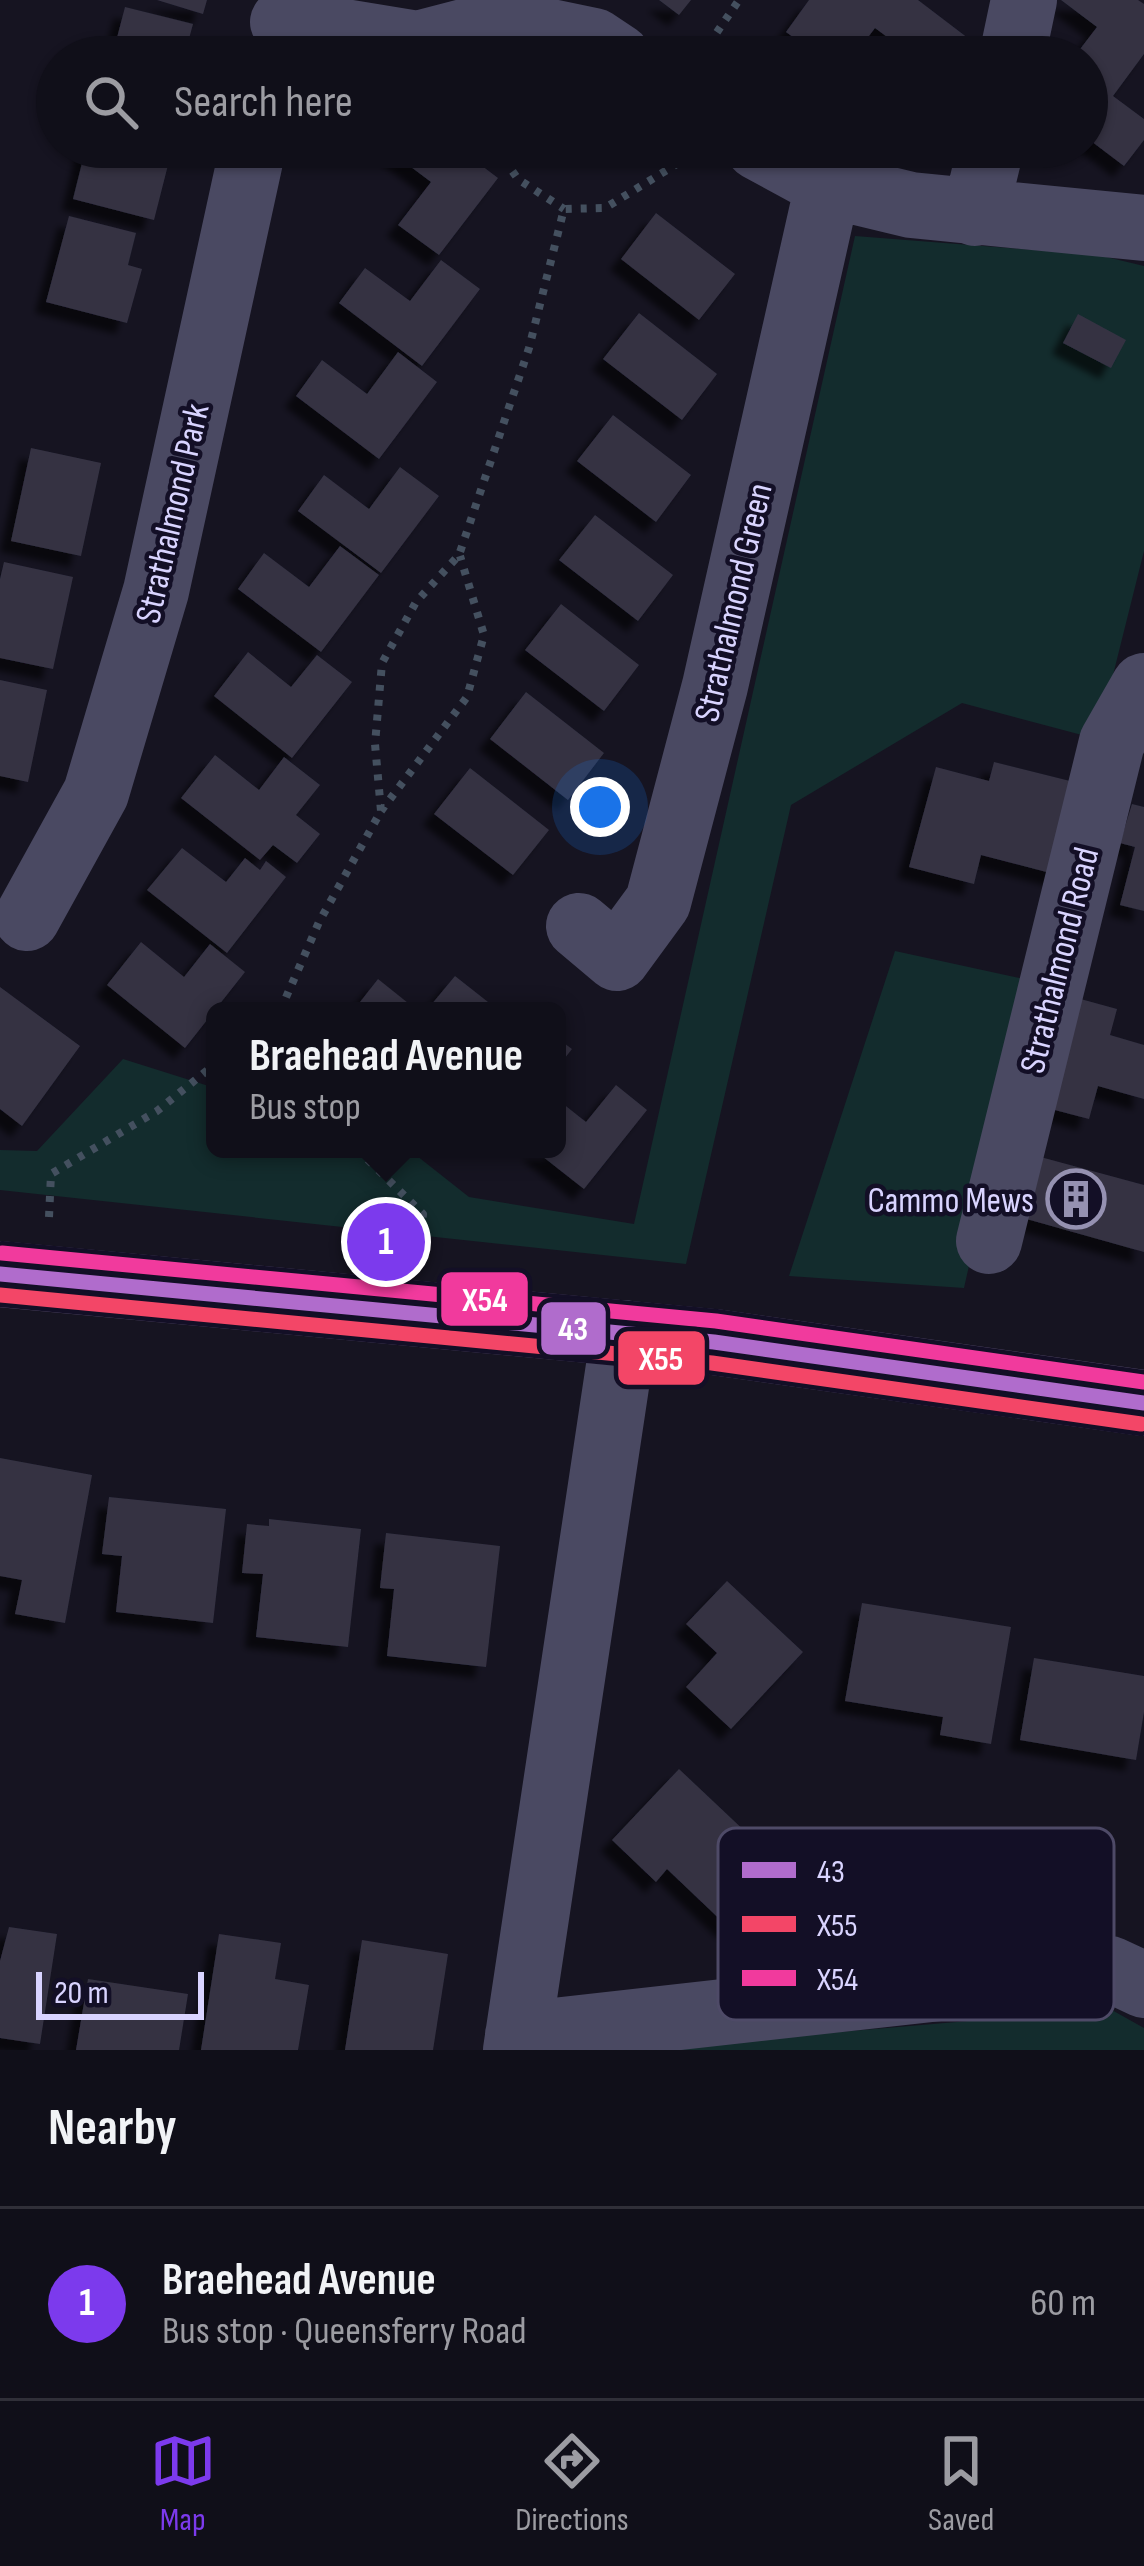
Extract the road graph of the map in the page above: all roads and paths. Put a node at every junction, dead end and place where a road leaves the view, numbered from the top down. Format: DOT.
graph roads {
  1 [pos="739,0"];
  2 [pos="1024,0"];
  3 [pos="281,26"];
  4 [pos="357,36"];
  5 [pos="449,36"];
  6 [pos="570,36"];
  7 [pos="714,36"];
  8 [pos="1016,36"];
  9 [pos="248,168"];
  10 [pos="510,168"];
  11 [pos="669,168"];
  12 [pos="797,168"];
  13 [pos="986,168"];
  14 [pos="828,185"];
  15 [pos="564,209"];
  16 [pos="975,213"];
  17 [pos="1144,228"];
  18 [pos="459,555"];
  19 [pos="1144,686"];
  20 [pos="1128,753"];
  21 [pos="381,811"];
  22 [pos="27,880"];
  23 [pos="579,926"];
  24 [pos="284,1002"];
  25 [pos="206,1071"];
  26 [pos="366,1158"];
  27 [pos="989,1240"];
  28 [pos="23,1276"];
  29 [pos="413,1313"];
  30 [pos="624,1333"];
  31 [pos="1144,1403"];
  32 [pos="1114,1971"];
  33 [pos="1144,1985"];
  34 [pos="718,2018"];
  35 [pos="517,2043"];
  1 -- 7 [label="path"];
  2 -- 8 [label="street"];
  3 -- 4 [label="street"];
  5 -- 6 [label="street"];
  9 -- 22 [label="street, Strathalmond Park"];
  10 -- 15 [label="path"];
  11 -- 15 [label="path"];
  12 -- 14 [label="street"];
  13 -- 16 [label="street"];
  14 -- 16 [label="street"];
  14 -- 23 [label="street, Strathalmond Green"];
  15 -- 18 [label="path"];
  16 -- 17 [label="street"];
  18 -- 21 [label="path"];
  18 -- 21 [label="path"];
  19 -- 20 [label="street, Strathalmond Road"];
  20 -- 27 [label="street, Strathalmond Road"];
  21 -- 24 [label="path"];
  25 -- 28 [label="path"];
  26 -- 29 [label="path"];
  28 -- 29 [label="main road"];
  29 -- 30 [label="main road"];
  30 -- 31 [label="main road"];
  30 -- 35 [label="street"];
  32 -- 33 [label="street"];
  34 -- 35 [label="street"];
}
